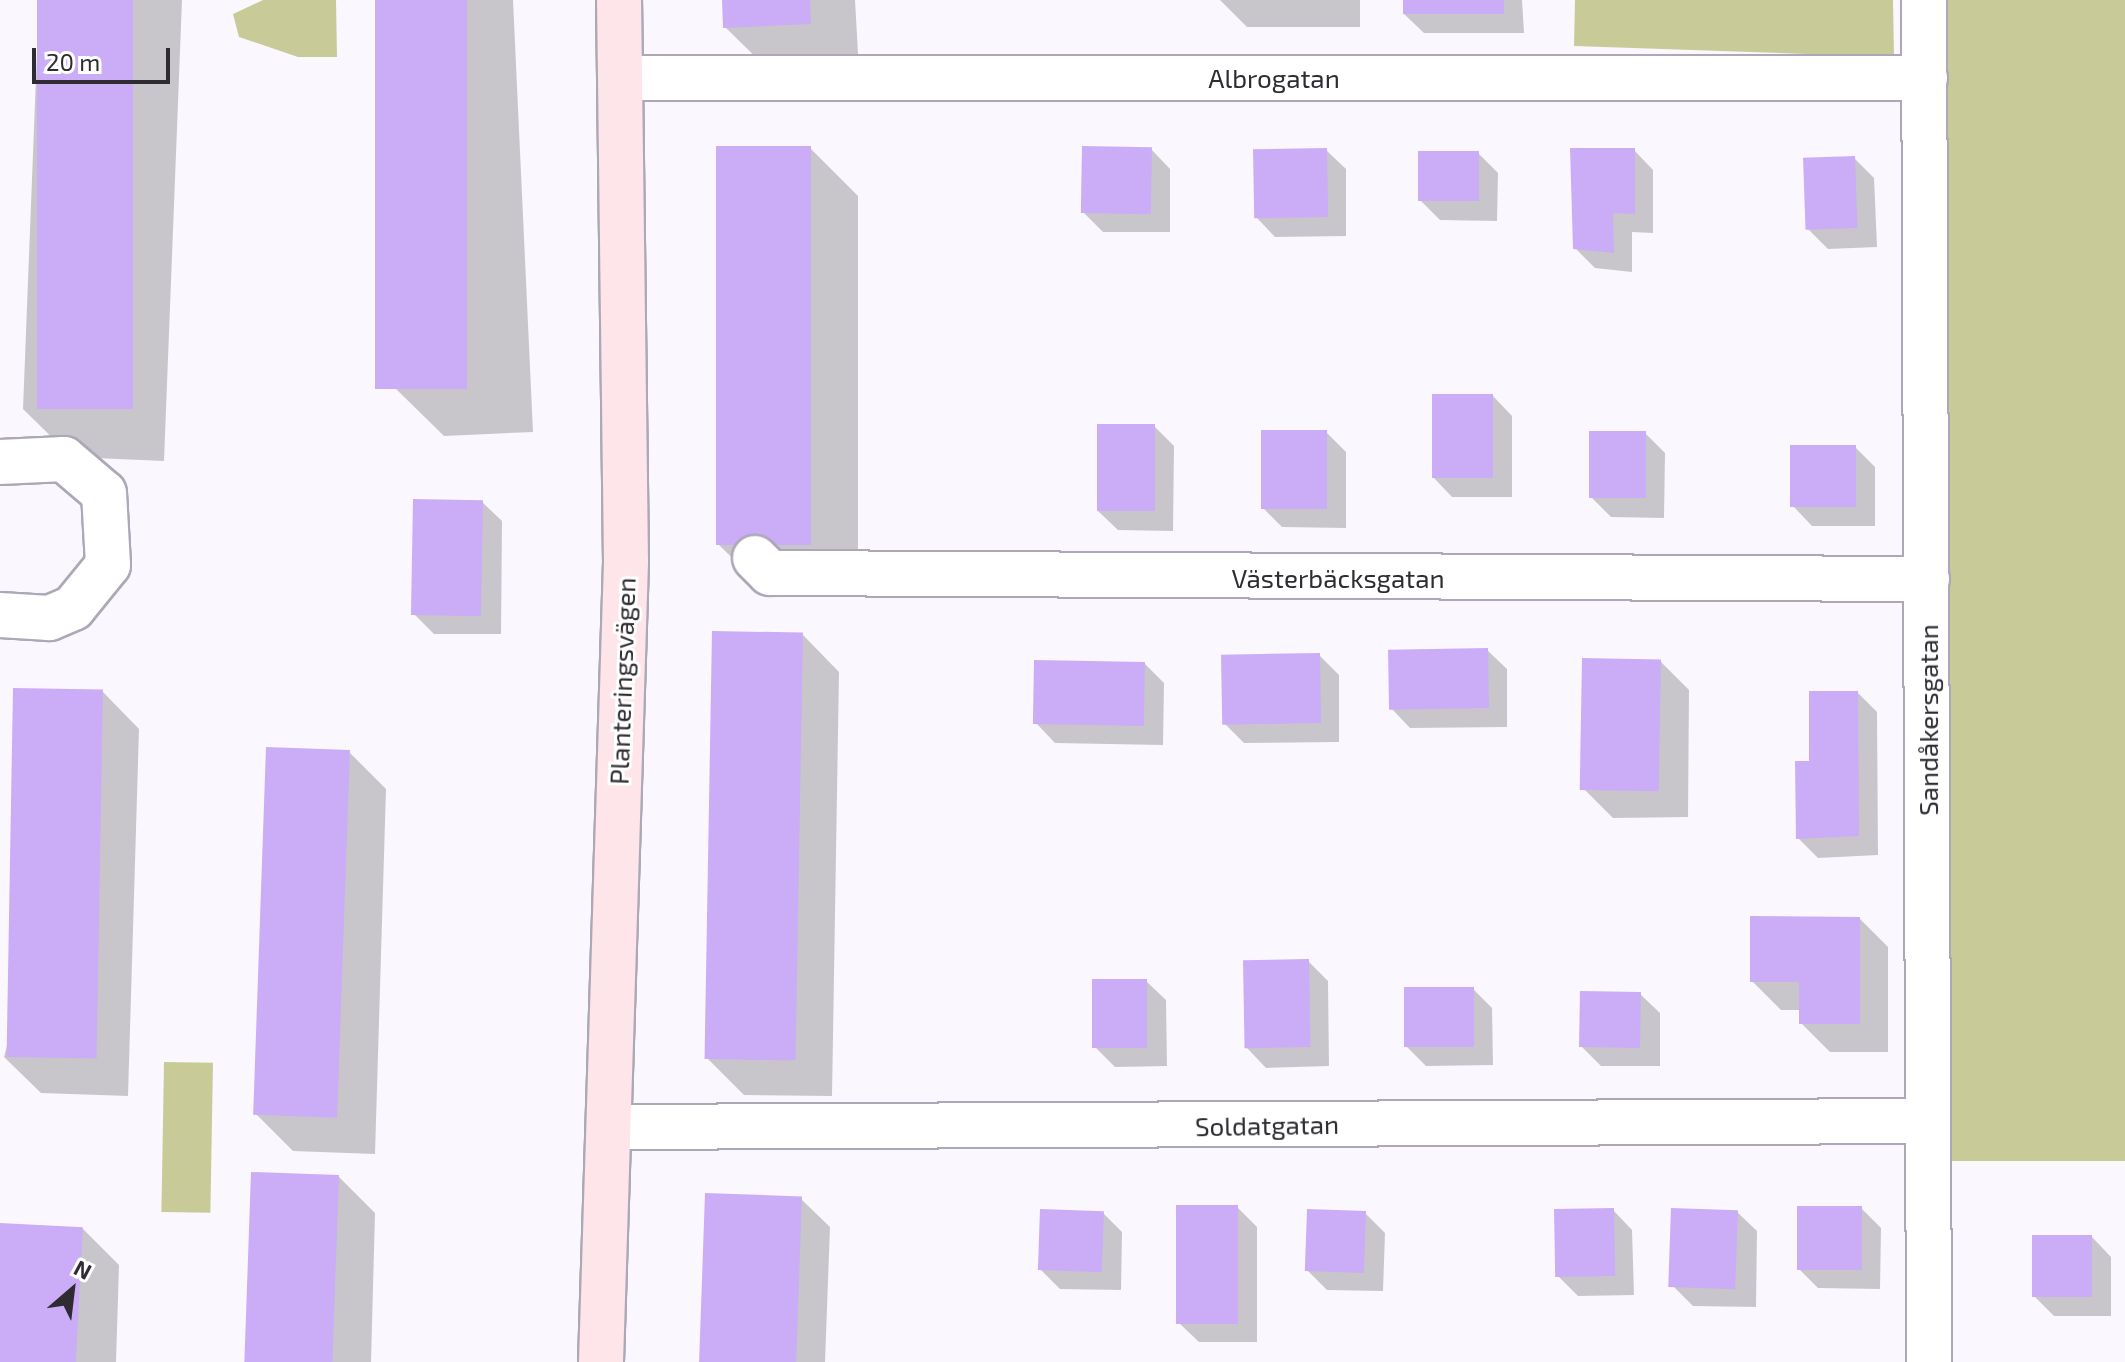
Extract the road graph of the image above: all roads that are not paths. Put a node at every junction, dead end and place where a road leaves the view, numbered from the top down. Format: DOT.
graph roads {
  1 [pos="619,0"];
  2 [pos="1924,0"];
  3 [pos="624,78"];
  4 [pos="1925,78"];
  5 [pos="0,462"];
  6 [pos="755,558"];
  7 [pos="1927,579"];
  8 [pos="0,615"];
  9 [pos="1925,1121"];
  10 [pos="609,1127"];
  11 [pos="601,1362"];
  12 [pos="1929,1362"];
  1 -- 3 [label="street, Planteringsvägen"];
  2 -- 4 [label="street, Sandåkersgatan"];
  3 -- 4 [label="street, Albrogatan"];
  3 -- 10 [label="street, Planteringsvägen"];
  4 -- 7 [label="street, Sandåkersgatan"];
  5 -- 8 [label="street"];
  6 -- 7 [label="street, Västerbäcksgatan"];
  7 -- 9 [label="street, Sandåkersgatan"];
  9 -- 10 [label="street, Soldatgatan"];
  9 -- 12 [label="street, Sandåkersgatan"];
  10 -- 11 [label="street, Planteringsvägen"];
}
